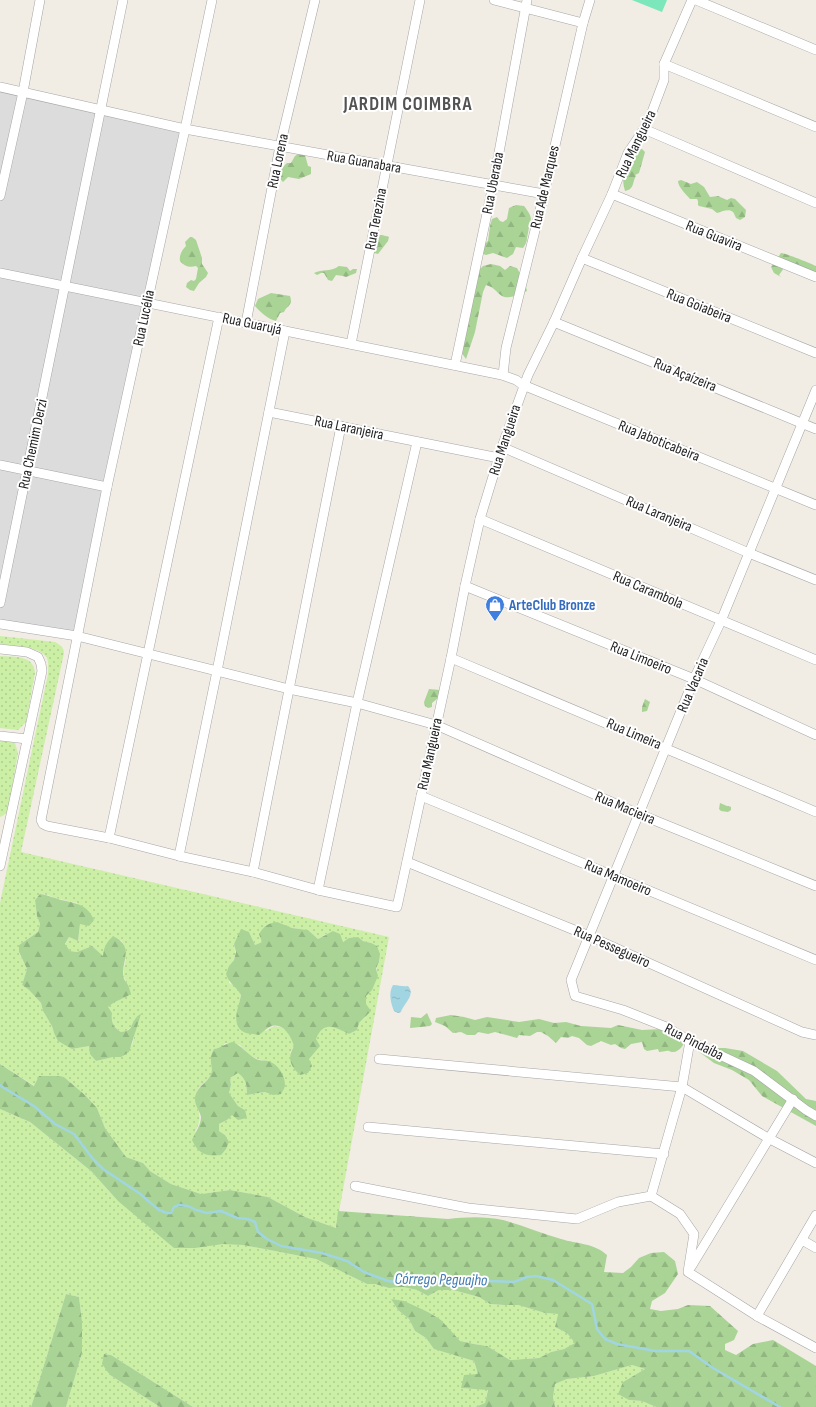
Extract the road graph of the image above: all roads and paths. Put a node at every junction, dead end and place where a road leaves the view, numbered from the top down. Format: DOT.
graph roads {
  1 [pos="40,0"];
  2 [pos="123,0"];
  3 [pos="212,0"];
  4 [pos="315,0"];
  5 [pos="420,0"];
  6 [pos="494,0"];
  7 [pos="590,0"];
  8 [pos="692,0"];
  9 [pos="696,0"];
  10 [pos="526,4"];
  11 [pos="583,23"];
  12 [pos="816,50"];
  13 [pos="664,64"];
  14 [pos="0,87"];
  15 [pos="23,92"];
  16 [pos="101,110"];
  17 [pos="816,127"];
  18 [pos="185,129"];
  19 [pos="644,129"];
  20 [pos="280,146"];
  21 [pos="387,166"];
  22 [pos="493,185"];
  23 [pos="544,194"];
  24 [pos="612,194"];
  25 [pos="0,196"];
  26 [pos="816,203"];
  27 [pos="582,258"];
  28 [pos="0,273"];
  29 [pos="816,277"];
  30 [pos="65,286"];
  31 [pos="148,303"];
  32 [pos="219,317"];
  33 [pos="554,322"];
  34 [pos="246,323"];
  35 [pos="285,331"];
  36 [pos="351,344"];
  37 [pos="816,353"];
  38 [pos="455,365"];
  39 [pos="503,375"];
  40 [pos="523,385"];
  41 [pos="816,390"];
  42 [pos="269,412"];
  43 [pos="803,423"];
  44 [pos="341,426"];
  45 [pos="816,429"];
  46 [pos="417,442"];
  47 [pos="502,447"];
  48 [pos="499,458"];
  49 [pos="0,465"];
  50 [pos="27,471"];
  51 [pos="107,487"];
  52 [pos="776,488"];
  53 [pos="816,506"];
  54 [pos="480,519"];
  55 [pos="749,553"];
  56 [pos="816,580"];
  57 [pos="465,586"];
  58 [pos="0,603"];
  59 [pos="721,620"];
  60 [pos="0,624"];
  61 [pos="77,636"];
  62 [pos="0,649"];
  63 [pos="147,653"];
  64 [pos="451,658"];
  65 [pos="816,660"];
  66 [pos="218,671"];
  67 [pos="694,679"];
  68 [pos="289,689"];
  69 [pos="358,704"];
  70 [pos="436,725"];
  71 [pos="816,735"];
  72 [pos="0,736"];
  73 [pos="27,739"];
  74 [pos="666,748"];
  75 [pos="421,796"];
  76 [pos="816,812"];
  77 [pos="639,814"];
  78 [pos="4,828"];
  79 [pos="109,838"];
  80 [pos="179,856"];
  81 [pos="407,862"];
  82 [pos="0,866"];
  83 [pos="253,872"];
  84 [pos="614,876"];
  85 [pos="816,886"];
  86 [pos="318,890"];
  87 [pos="589,936"];
  88 [pos="816,960"];
  89 [pos="571,980"];
  90 [pos="816,1035"];
  91 [pos="690,1041"];
  92 [pos="379,1059"];
  93 [pos="682,1087"];
  94 [pos="793,1099"];
  95 [pos="816,1116"];
  96 [pos="368,1127"];
  97 [pos="768,1138"];
  98 [pos="664,1154"];
  99 [pos="816,1163"];
  100 [pos="355,1186"];
  101 [pos="651,1196"];
  102 [pos="816,1215"];
  103 [pos="802,1240"];
  104 [pos="816,1248"];
  105 [pos="688,1272"];
  106 [pos="757,1316"];
  107 [pos="816,1348"];
  1 -- 15 [label="street"];
  2 -- 16 [label="street, Rua Chemim Derzi"];
  3 -- 18 [label="street, Rua Lucélia"];
  4 -- 20 [label="street, Rua Lorena"];
  5 -- 21 [label="street, Rua Terezina"];
  6 -- 10 [label="street"];
  7 -- 11 [label="street, Rua Ade Marques"];
  8 -- 13 [label="street, Rua Mangueira"];
  9 -- 12 [label="street"];
  10 -- 11 [label="street"];
  10 -- 22 [label="street, Rua Uberaba"];
  11 -- 23 [label="street, Rua Ade Marques"];
  13 -- 17 [label="street"];
  13 -- 19 [label="street, Rua Mangueira"];
  14 -- 15 [label="street, Rua Guanabara"];
  15 -- 16 [label="street, Rua Guanabara"];
  15 -- 25 [label="street"];
  16 -- 18 [label="street, Rua Guanabara"];
  16 -- 30 [label="street, Rua Chemim Derzi"];
  18 -- 20 [label="street, Rua Guanabara"];
  18 -- 31 [label="street, Rua Lucélia"];
  19 -- 24 [label="street, Rua Mangueira"];
  19 -- 26 [label="street"];
  20 -- 21 [label="street, Rua Guanabara"];
  20 -- 34 [label="street, Rua Lorena"];
  21 -- 22 [label="street, Rua Guanabara"];
  21 -- 36 [label="street, Rua Terezina"];
  22 -- 23 [label="street, Rua Guanabara"];
  22 -- 38 [label="street, Rua Uberaba"];
  23 -- 39 [label="street, Rua Ade Marques"];
  24 -- 27 [label="street, Rua Mangueira"];
  24 -- 29 [label="street, Rua Guavira"];
  27 -- 33 [label="street, Rua Mangueira"];
  27 -- 37 [label="street, Rua Goiabeira"];
  28 -- 30 [label="street, Rua Guarujá"];
  30 -- 31 [label="street, Rua Guarujá"];
  30 -- 50 [label="street, Rua Chemim Derzi"];
  31 -- 32 [label="street, Rua Guarujá"];
  31 -- 51 [label="street, Rua Lucélia"];
  32 -- 34 [label="street, Rua Guarujá"];
  32 -- 63 [label="street"];
  33 -- 40 [label="street, Rua Mangueira"];
  33 -- 43 [label="street, Rua Açaízeira"];
  34 -- 35 [label="street, Rua Guarujá"];
  35 -- 36 [label="street, Rua Guarujá"];
  35 -- 42 [label="street"];
  36 -- 38 [label="street, Rua Guarujá"];
  38 -- 39 [label="street, Rua Guarujá"];
  39 -- 40 [label="street, Rua Jaboticabeira"];
  40 -- 47 [label="street, Rua Mangueira"];
  40 -- 52 [label="street, Rua Jaboticabeira"];
  41 -- 43 [label="street, Rua Vacaria"];
  42 -- 44 [label="street, Rua Laranjeira"];
  42 -- 66 [label="street"];
  43 -- 45 [label="street, Rua Açaízeira"];
  43 -- 52 [label="street, Rua Vacaria"];
  44 -- 46 [label="street, Rua Laranjeira"];
  44 -- 68 [label="street"];
  46 -- 48 [label="street, Rua Laranjeira"];
  46 -- 69 [label="street"];
  47 -- 48 [label="street, Rua Mangueira"];
  47 -- 55 [label="street, Rua Laranjeira"];
  48 -- 54 [label="street, Rua Mangueira"];
  49 -- 50 [label="street"];
  50 -- 51 [label="street"];
  50 -- 58 [label="street, Rua Chemim Derzi"];
  51 -- 61 [label="street, Rua Lucélia"];
  52 -- 53 [label="street, Rua Jaboticabeira"];
  52 -- 55 [label="street, Rua Vacaria"];
  54 -- 57 [label="street, Rua Mangueira"];
  54 -- 59 [label="street, Rua Carambola"];
  55 -- 56 [label="street, Rua Laranjeira"];
  55 -- 59 [label="street, Rua Vacaria"];
  57 -- 64 [label="street, Rua Mangueira"];
  57 -- 67 [label="street, Rua Limoeiro"];
  59 -- 65 [label="street, Rua Carambola"];
  59 -- 67 [label="street, Rua Vacaria"];
  60 -- 61 [label="street, Rua Macieira"];
  61 -- 63 [label="street, Rua Macieira"];
  61 -- 79 [label="street, Rua Lucélia"];
  62 -- 73 [label="street"];
  63 -- 66 [label="street, Rua Macieira"];
  63 -- 79 [label="street"];
  64 -- 70 [label="street, Rua Mangueira"];
  64 -- 74 [label="street, Rua Limeira"];
  66 -- 68 [label="street, Rua Macieira"];
  66 -- 80 [label="street"];
  67 -- 71 [label="street, Rua Limoeiro"];
  67 -- 74 [label="street, Rua Vacaria"];
  68 -- 69 [label="street, Rua Macieira"];
  68 -- 83 [label="street"];
  69 -- 70 [label="street, Rua Macieira"];
  69 -- 86 [label="street"];
  70 -- 75 [label="street, Rua Mangueira"];
  70 -- 77 [label="street, Rua Macieira"];
  72 -- 73 [label="street"];
  73 -- 78 [label="street"];
  74 -- 76 [label="street, Rua Limeira"];
  74 -- 77 [label="street, Rua Vacaria"];
  75 -- 81 [label="street, Rua Mangueira"];
  75 -- 84 [label="street, Rua Mamoeiro"];
  77 -- 84 [label="street, Rua Vacaria"];
  77 -- 85 [label="street, Rua Macieira"];
  78 -- 82 [label="street"];
  79 -- 80 [label="street"];
  80 -- 83 [label="street"];
  81 -- 86 [label="street, Rua Mangueira"];
  81 -- 87 [label="street, Rua Pessegueiro"];
  83 -- 86 [label="street"];
  84 -- 87 [label="street, Rua Vacaria"];
  84 -- 88 [label="street, Rua Mamoeiro"];
  87 -- 89 [label="street, Rua Vacaria"];
  87 -- 90 [label="street, Rua Pessegueiro"];
  89 -- 91 [label="street, Rua Pindaíba"];
  91 -- 93 [label="street"];
  91 -- 94 [label="street, Rua Pindaíba"];
  92 -- 93 [label="street"];
  93 -- 97 [label="street"];
  93 -- 98 [label="street"];
  94 -- 95 [label="street, Rua Pindaíba"];
  94 -- 97 [label="street"];
  96 -- 98 [label="street"];
  97 -- 99 [label="street"];
  97 -- 105 [label="street"];
  98 -- 101 [label="street"];
  100 -- 101 [label="street"];
  101 -- 105 [label="street"];
  102 -- 103 [label="street"];
  103 -- 104 [label="street"];
  103 -- 106 [label="street"];
  105 -- 106 [label="street"];
  106 -- 107 [label="street"];
}
